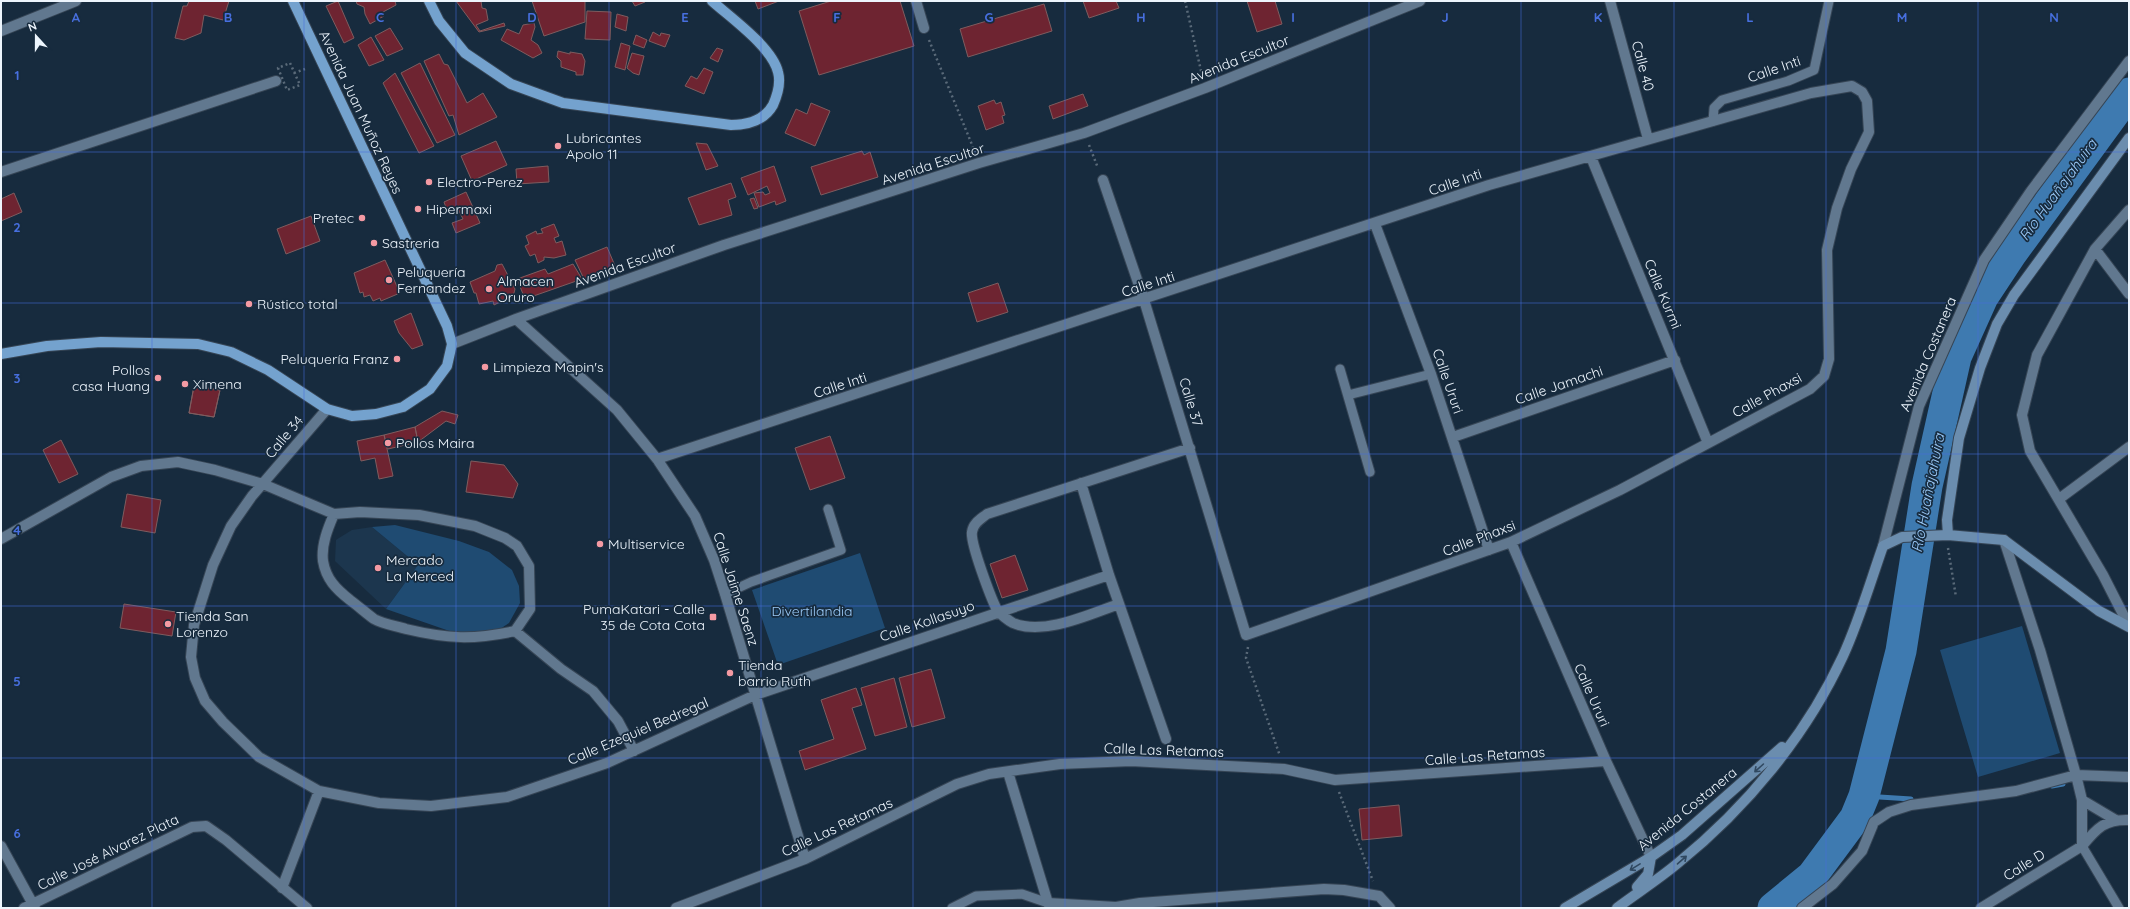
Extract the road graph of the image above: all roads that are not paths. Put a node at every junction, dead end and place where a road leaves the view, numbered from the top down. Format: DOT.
graph roads {
  1 [pos="76,1"];
  2 [pos="293,1"];
  3 [pos="429,1"];
  4 [pos="712,1"];
  5 [pos="916,1"];
  6 [pos="1420,1"];
  7 [pos="1610,1"];
  8 [pos="1829,1"];
  9 [pos="924,28"];
  10 [pos="1,31"];
  11 [pos="2129,62"];
  12 [pos="276,81"];
  13 [pos="1713,121"];
  14 [pos="2129,138"];
  15 [pos="1648,139"];
  16 [pos="1591,157"];
  17 [pos="1,172"];
  18 [pos="1102,180"];
  19 [pos="2129,210"];
  20 [pos="1375,224"];
  21 [pos="2095,249"];
  22 [pos="2129,294"];
  23 [pos="1144,300"];
  24 [pos="516,319"];
  25 [pos="452,344"];
  26 [pos="1,354"];
  27 [pos="1675,360"];
  28 [pos="1340,369"];
  29 [pos="1432,374"];
  30 [pos="1348,395"];
  31 [pos="327,409"];
  32 [pos="1453,437"];
  33 [pos="1708,443"];
  34 [pos="2129,447"];
  35 [pos="1190,448"];
  36 [pos="657,459"];
  37 [pos="1370,472"];
  38 [pos="1081,483"];
  39 [pos="263,484"];
  40 [pos="2059,499"];
  41 [pos="828,509"];
  42 [pos="334,514"];
  43 [pos="1946,535"];
  44 [pos="1,539"];
  45 [pos="2004,540"];
  46 [pos="1511,542"];
  47 [pos="1883,546"];
  48 [pos="1489,550"];
  49 [pos="1109,575"];
  50 [pos="725,594"];
  51 [pos="1119,604"];
  52 [pos="998,612"];
  53 [pos="2129,626"];
  54 [pos="515,631"];
  55 [pos="1246,635"];
  56 [pos="755,695"];
  57 [pos="1798,733"];
  58 [pos="1166,739"];
  59 [pos="634,751"];
  60 [pos="1606,761"];
  61 [pos="1008,772"];
  62 [pos="2076,775"];
  63 [pos="2129,777"];
  64 [pos="319,791"];
  65 [pos="2082,800"];
  66 [pos="2114,819"];
  67 [pos="2129,820"];
  68 [pos="1,846"];
  69 [pos="2082,846"];
  70 [pos="1651,857"];
  71 [pos="806,859"];
  72 [pos="282,888"];
  73 [pos="1232,897"];
  74 [pos="1048,903"];
  75 [pos="31,907"];
  76 [pos="307,908"];
  77 [pos="676,908"];
  78 [pos="952,908"];
  79 [pos="1230,908"];
  80 [pos="1390,908"];
  81 [pos="1565,908"];
  82 [pos="1616,908"];
  83 [pos="1802,908"];
  84 [pos="1982,908"];
  85 [pos="2119,908"];
  1 -- 10 [label="street"];
  2 -- 25 [label="main road, Avenida Juan Muñoz Reyes"];
  3 -- 4 [label="main road"];
  5 -- 9 [label="street"];
  6 -- 24 [label="street, Avenida Escultor"];
  7 -- 15 [label="street, Calle 40"];
  8 -- 13 [label="lane, Calle Inti"];
  11 -- 47 [label="street, Avenida Costanera"];
  12 -- 17 [label="street"];
  13 -- 15 [label="street, Calle Phaxsi"];
  13 -- 33 [label="street, Calle Phaxsi"];
  14 -- 43 [label="main road"];
  15 -- 16 [label="street, Calle Inti"];
  16 -- 20 [label="street, Calle Inti"];
  16 -- 27 [label="street, Calle Kurmi"];
  18 -- 23 [label="street, Calle 37"];
  19 -- 21 [label="street"];
  20 -- 23 [label="street, Calle Inti"];
  20 -- 29 [label="street, Calle Ururi"];
  21 -- 22 [label="street"];
  21 -- 40 [label="street"];
  23 -- 35 [label="street, Calle 37"];
  23 -- 36 [label="street, Calle Inti"];
  24 -- 25 [label="street, Avenida Escultor"];
  24 -- 36 [label="street, Calle Jaime Saenz"];
  25 -- 31 [label="main road"];
  26 -- 31 [label="main road"];
  27 -- 32 [label="street, Calle Jamachi"];
  27 -- 33 [label="street, Calle Kurmi"];
  28 -- 30 [label="lane"];
  29 -- 30 [label="lane"];
  29 -- 32 [label="street, Calle Ururi"];
  30 -- 37 [label="lane"];
  31 -- 39 [label="street, Calle 34"];
  32 -- 48 [label="street, Calle Ururi"];
  33 -- 46 [label="street, Calle Phaxsi"];
  34 -- 40 [label="street"];
  35 -- 38 [label="street"];
  35 -- 55 [label="street, Calle 37"];
  36 -- 50 [label="street, Calle Jaime Saenz"];
  38 -- 49 [label="street"];
  38 -- 52 [label="street"];
  39 -- 42 [label="street"];
  39 -- 44 [label="street"];
  39 -- 64 [label="street, Calle Ezequiel Bedregal"];
  40 -- 53 [label="street"];
  41 -- 50 [label="lane"];
  42 -- 54 [label="street"];
  42 -- 54 [label="street"];
  43 -- 45 [label="main road"];
  43 -- 47 [label="main road"];
  45 -- 53 [label="main road"];
  45 -- 62 [label="street"];
  46 -- 48 [label="street, Calle Phaxsi"];
  46 -- 60 [label="street, Calle Ururi"];
  47 -- 57 [label="main road, Avenida Costanera"];
  48 -- 55 [label="street, Calle Phaxsi"];
  49 -- 51 [label="street"];
  49 -- 52 [label="street, Calle Kollasuyo"];
  50 -- 56 [label="street, Calle Jaime Saenz"];
  51 -- 52 [label="street"];
  51 -- 58 [label="street"];
  52 -- 56 [label="street, Calle Kollasuyo"];
  54 -- 59 [label="street"];
  56 -- 59 [label="street, Calle Ezequiel Bedregal"];
  56 -- 71 [label="street, Calle Jaime Saenz"];
  57 -- 70 [label="main road, Avenida Costanera, one-way"];
  82 -- 57 [label="main road, Avenida Costanera, one-way"];
  59 -- 64 [label="street, Calle Ezequiel Bedregal"];
  60 -- 61 [label="street, Calle Las Retamas"];
  60 -- 70 [label="street, Calle Ururi"];
  61 -- 71 [label="street, Calle Las Retamas"];
  61 -- 74 [label="street"];
  62 -- 63 [label="street"];
  62 -- 65 [label="street"];
  62 -- 83 [label="street"];
  64 -- 72 [label="street"];
  65 -- 66 [label="street"];
  65 -- 69 [label="street"];
  66 -- 67 [label="street"];
  66 -- 69 [label="street, Calle D"];
  68 -- 75 [label="street"];
  69 -- 84 [label="street, Calle D"];
  69 -- 85 [label="lane"];
  70 -- 81 [label="main road, Avenida Costanera, one-way"];
  70 -- 82 [label="main road"];
  71 -- 77 [label="street, Calle Las Retamas"];
  72 -- 75 [label="street, Calle José Alvarez Plata"];
  72 -- 76 [label="street"];
  73 -- 74 [label="street"];
  73 -- 79 [label="street"];
  73 -- 80 [label="street"];
  74 -- 78 [label="lane"];
}
